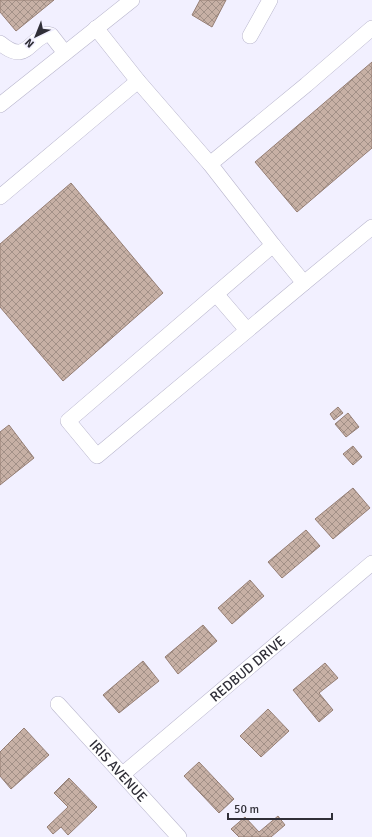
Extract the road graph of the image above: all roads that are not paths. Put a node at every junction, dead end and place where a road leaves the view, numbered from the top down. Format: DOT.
graph roads {
  1 [pos="132,0"];
  2 [pos="270,0"];
  3 [pos="96,28"];
  4 [pos="372,28"];
  5 [pos="250,36"];
  6 [pos="0,43"];
  7 [pos="65,53"];
  8 [pos="138,81"];
  9 [pos="2,98"];
  10 [pos="210,164"];
  11 [pos="0,196"];
  12 [pos="372,227"];
  13 [pos="273,245"];
  14 [pos="304,283"];
  15 [pos="216,294"];
  16 [pos="247,330"];
  17 [pos="372,563"];
  18 [pos="58,704"];
  19 [pos="123,774"];
  20 [pos="179,837"];
  1 -- 3 [label="street"];
  2 -- 5 [label="street"];
  3 -- 7 [label="street"];
  3 -- 8 [label="street"];
  4 -- 10 [label="street"];
  6 -- 7 [label="street"];
  7 -- 9 [label="street"];
  8 -- 10 [label="street"];
  8 -- 11 [label="street"];
  10 -- 13 [label="street"];
  12 -- 14 [label="street"];
  13 -- 14 [label="street"];
  13 -- 15 [label="street"];
  14 -- 16 [label="street"];
  15 -- 16 [label="street"];
  15 -- 16 [label="street"];
  17 -- 19 [label="street, REDBUD DRIVE"];
  18 -- 19 [label="street, IRIS AVENUE"];
  19 -- 20 [label="street, IRIS AVENUE"];
}
